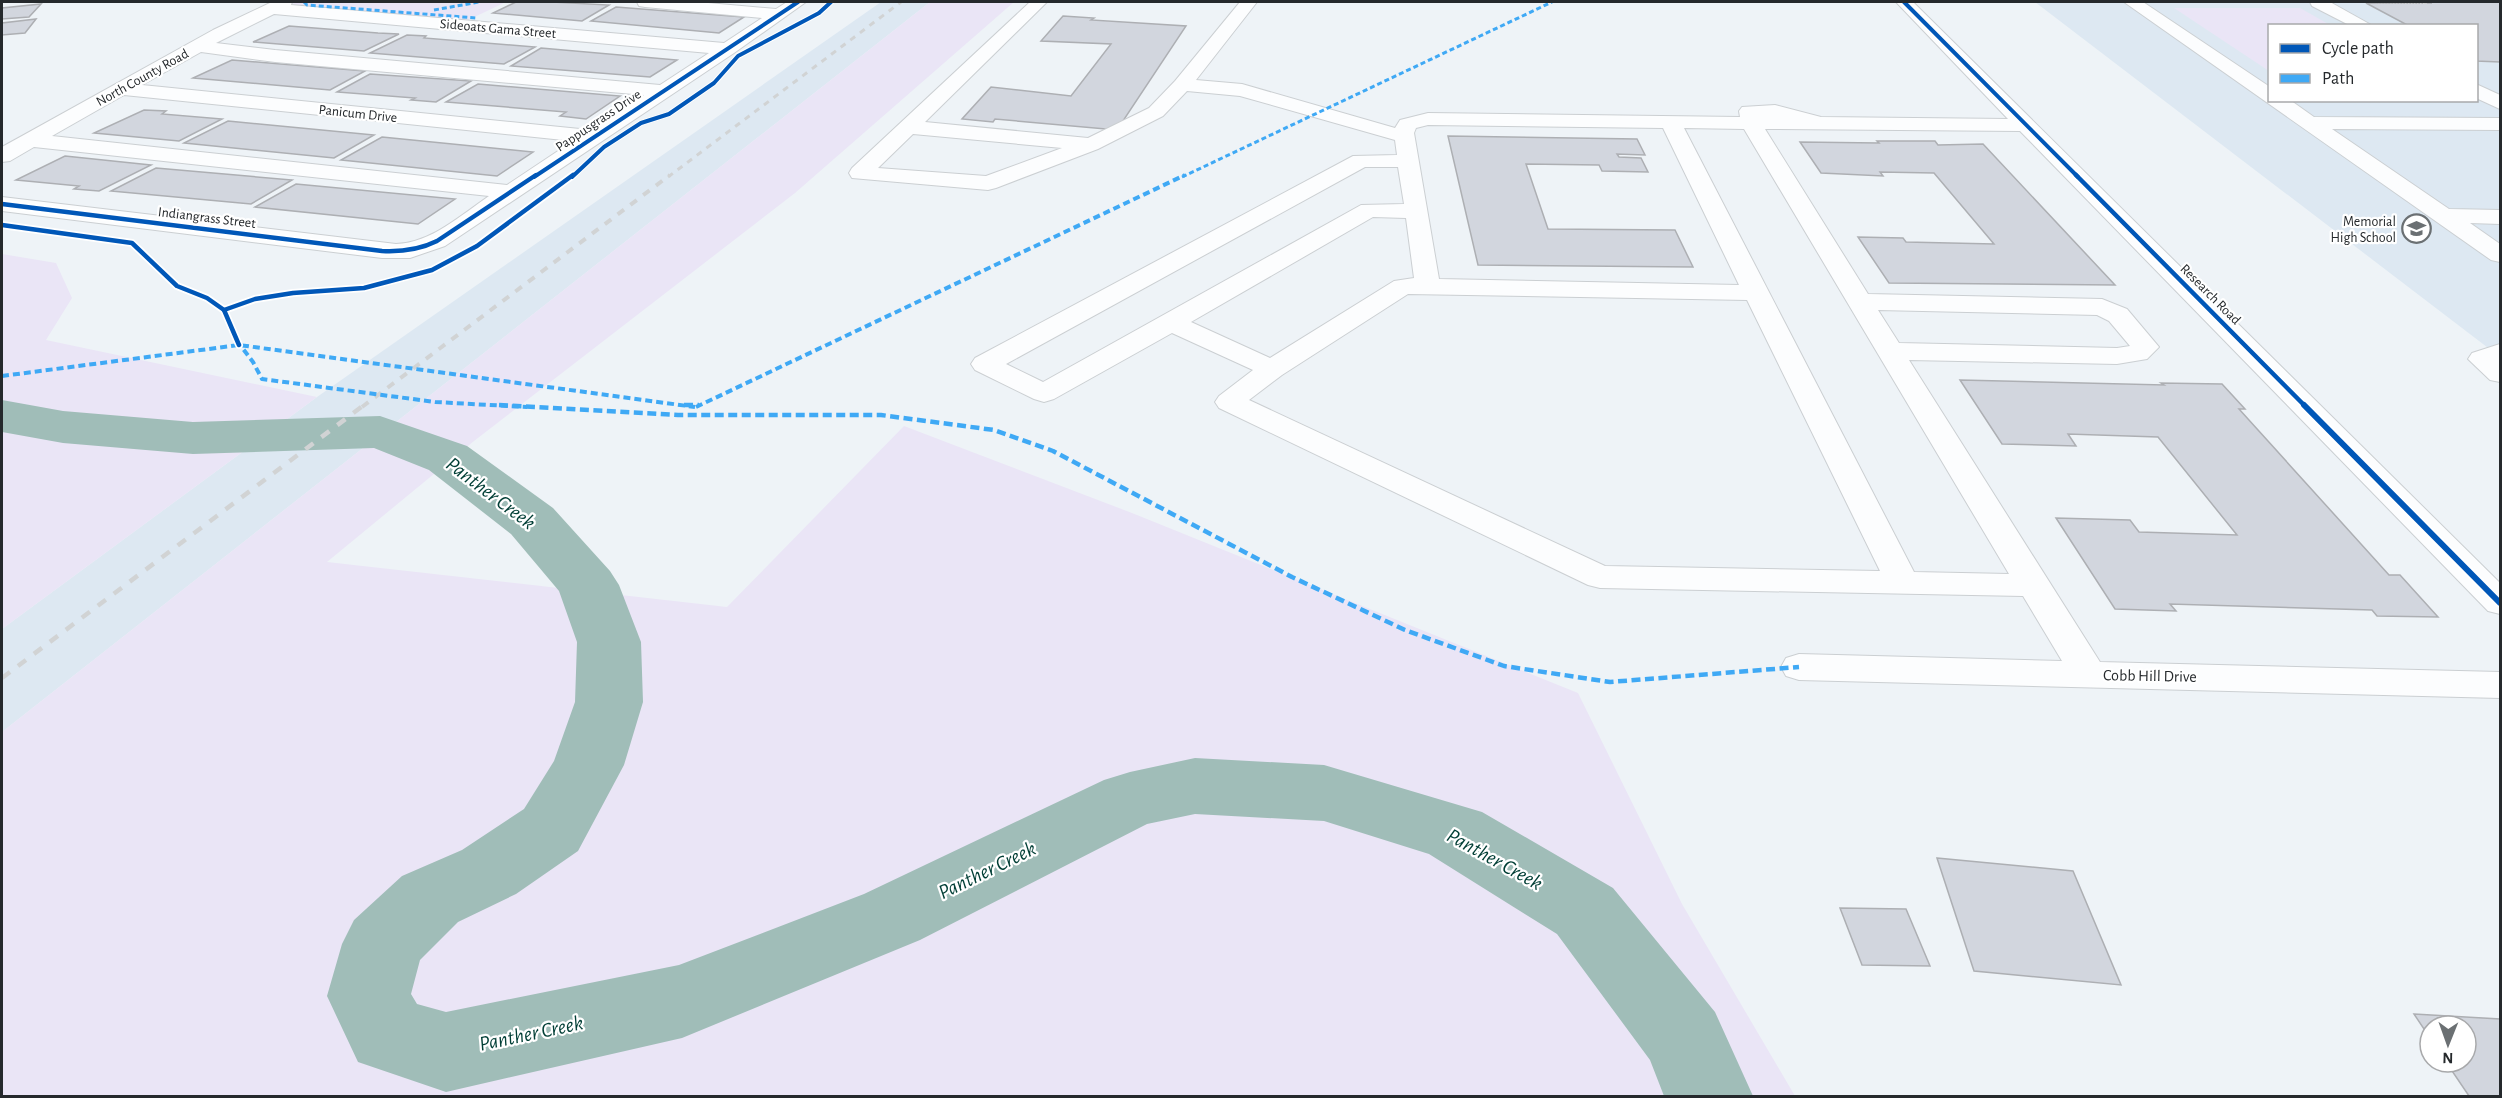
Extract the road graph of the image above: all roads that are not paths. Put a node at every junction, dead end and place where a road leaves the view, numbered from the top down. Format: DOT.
graph roads {
  1 [pos="645,2"];
  2 [pos="798,2"];
  3 [pos="1039,2"];
  4 [pos="1250,2"];
  5 [pos="1904,2"];
  6 [pos="2132,2"];
  7 [pos="2318,2"];
  8 [pos="276,5"];
  9 [pos="779,14"];
  10 [pos="2361,24"];
  11 [pos="198,46"];
  12 [pos="728,49"];
  13 [pos="1182,85"];
  14 [pos="121,89"];
  15 [pos="663,91"];
  16 [pos="2478,91"];
  17 [pos="2268,95"];
  18 [pos="2279,102"];
  19 [pos="2500,103"];
  20 [pos="1670,122"];
  21 [pos="1751,123"];
  22 [pos="2308,123"];
  23 [pos="2420,123"];
  24 [pos="2500,124"];
  25 [pos="2027,125"];
  26 [pos="908,127"];
  27 [pos="1404,136"];
  28 [pos="594,137"];
  29 [pos="29,140"];
  30 [pos="2453,144"];
  31 [pos="1091,145"];
  32 [pos="2,156"];
  33 [pos="1409,161"];
  34 [pos="512,192"];
  35 [pos="2,204"];
  36 [pos="1417,211"];
  37 [pos="2444,216"];
  38 [pos="2500,217"];
  39 [pos="409,252"];
  40 [pos="2500,255"];
  41 [pos="1428,286"];
  42 [pos="1756,292"];
  43 [pos="1859,302"];
  44 [pos="1171,323"];
  45 [pos="1888,351"];
  46 [pos="2500,352"];
  47 [pos="1272,369"];
  48 [pos="2500,374"];
  49 [pos="1903,583"];
  50 [pos="2033,585"];
  51 [pos="2500,603"];
  52 [pos="1799,667"];
  53 [pos="2088,673"];
  54 [pos="2500,685"];
  1 -- 9 [label="street"];
  2 -- 9 [label="street, Pappusgrass Drive"];
  3 -- 26 [label="street"];
  4 -- 13 [label="street"];
  5 -- 25 [label="street, Research Road"];
  6 -- 17 [label="street"];
  7 -- 10 [label="street"];
  8 -- 11 [label="street, North County Road"];
  8 -- 12 [label="street, Sideoats Gama Street"];
  9 -- 12 [label="street, Pappusgrass Drive"];
  11 -- 14 [label="street, North County Road"];
  11 -- 15 [label="street"];
  12 -- 15 [label="street, Pappusgrass Drive"];
  13 -- 27 [label="street"];
  13 -- 31 [label="street"];
  14 -- 28 [label="street, Panicum Drive"];
  14 -- 29 [label="street, North County Road"];
  15 -- 28 [label="street, Pappusgrass Drive"];
  16 -- 19 [label="street"];
  18 -- 22 [label="street"];
  20 -- 21 [label="street"];
  20 -- 27 [label="street"];
  20 -- 42 [label="street"];
  21 -- 25 [label="street"];
  21 -- 43 [label="street"];
  22 -- 23 [label="street"];
  22 -- 37 [label="street"];
  23 -- 24 [label="street"];
  23 -- 30 [label="street"];
  25 -- 51 [label="street, Research Road"];
  26 -- 31 [label="street"];
  26 -- 31 [label="street"];
  27 -- 33 [label="street"];
  28 -- 34 [label="street, Pappusgrass Drive"];
  29 -- 32 [label="street, North County Road"];
  29 -- 34 [label="street"];
  33 -- 36 [label="street"];
  33 -- 44 [label="street"];
  34 -- 39 [label="street, Pappusgrass Drive"];
  35 -- 39 [label="street, Indiangrass Street"];
  36 -- 41 [label="street"];
  36 -- 44 [label="street"];
  37 -- 38 [label="street"];
  37 -- 40 [label="street"];
  41 -- 42 [label="street"];
  41 -- 47 [label="street"];
  42 -- 49 [label="street"];
  43 -- 45 [label="street"];
  43 -- 45 [label="street"];
  44 -- 47 [label="street"];
  45 -- 50 [label="street"];
  46 -- 48 [label="street"];
  47 -- 49 [label="street"];
  49 -- 50 [label="street"];
  50 -- 53 [label="street"];
  52 -- 53 [label="street, Cobb Hill Drive"];
  53 -- 54 [label="street, Cobb Hill Drive"];
}
